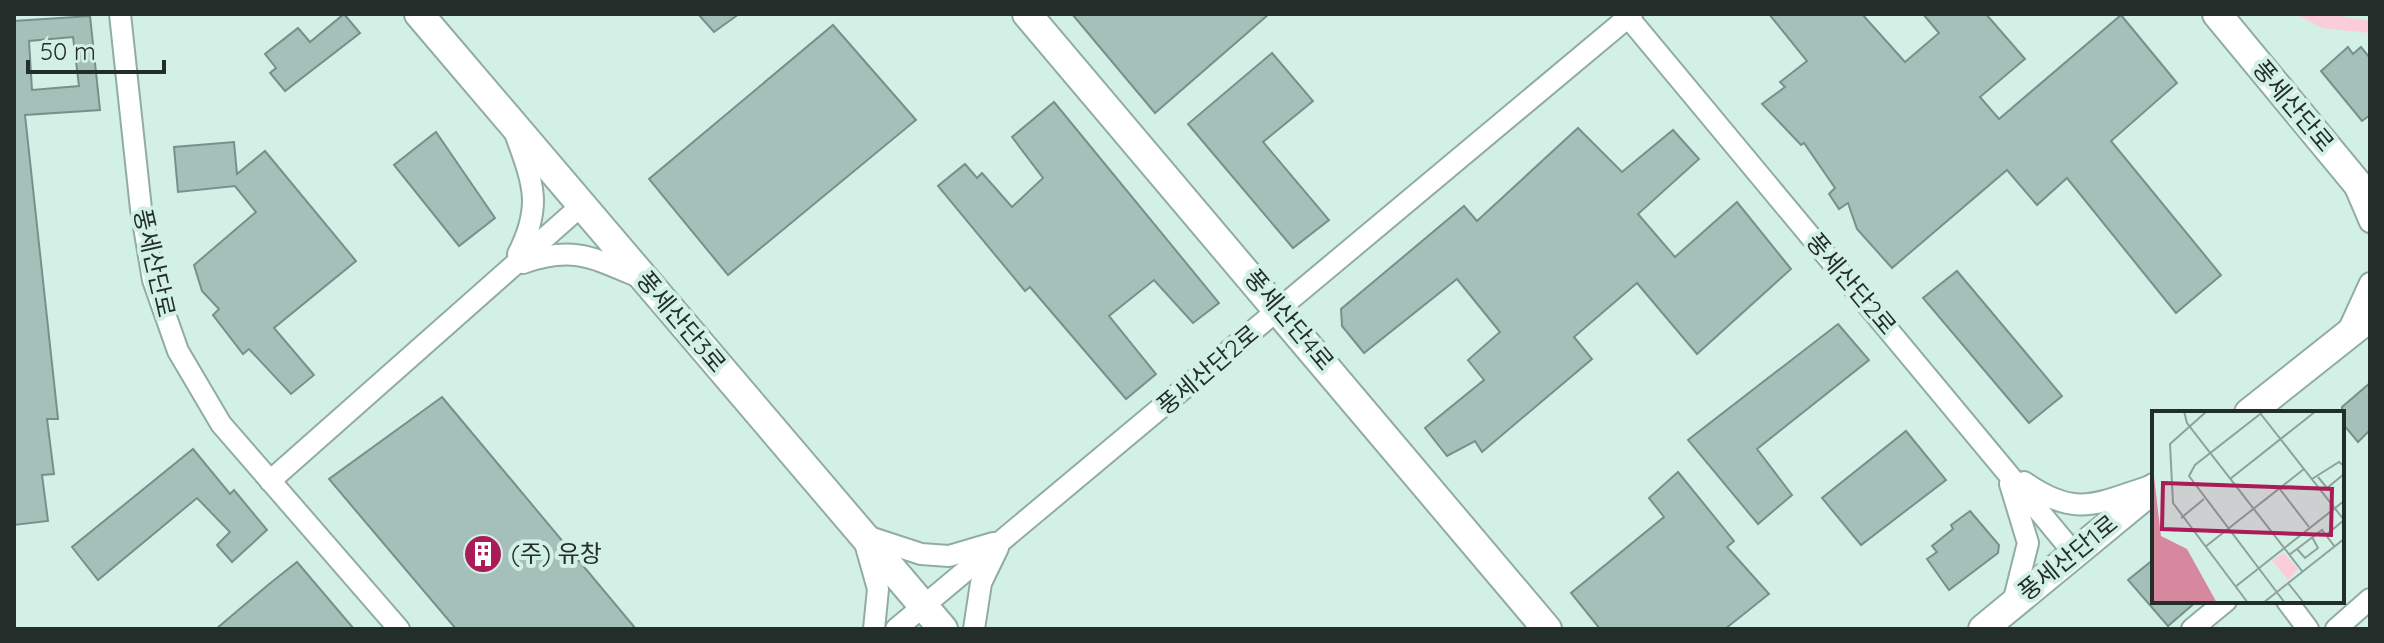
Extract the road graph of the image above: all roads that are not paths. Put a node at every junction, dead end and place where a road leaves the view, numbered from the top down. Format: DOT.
graph roads {
  1 [pos="120,14"];
  2 [pos="419,14"];
  3 [pos="1027,14"];
  4 [pos="2217,14"];
  5 [pos="1630,15"];
  6 [pos="511,122"];
  7 [pos="2359,178"];
  8 [pos="2370,199"];
  9 [pos="582,205"];
  10 [pos="2370,222"];
  11 [pos="512,267"];
  12 [pos="645,280"];
  13 [pos="2370,283"];
  14 [pos="1280,310"];
  15 [pos="2370,317"];
  16 [pos="2358,332"];
  17 [pos="2252,411"];
  18 [pos="2005,469"];
  19 [pos="270,481"];
  20 [pos="2152,487"];
  21 [pos="2152,488"];
  22 [pos="863,535"];
  23 [pos="1002,541"];
  24 [pos="2073,552"];
  25 [pos="2370,599"];
  26 [pos="2013,603"];
  27 [pos="2224,603"];
  28 [pos="2288,603"];
  29 [pos="923,604"];
  30 [pos="399,629"];
  31 [pos="874,629"];
  32 [pos="896,629"];
  33 [pos="943,629"];
  34 [pos="974,629"];
  35 [pos="1547,629"];
  36 [pos="1983,629"];
  37 [pos="2192,629"];
  38 [pos="2308,629"];
  39 [pos="2336,629"];
  1 -- 19 [label="street, 풍세산단로"];
  2 -- 6 [label="street, 풍세산단3로"];
  3 -- 14 [label="street, 풍세산단4로"];
  4 -- 7 [label="street, 풍세산단로"];
  5 -- 14 [label="street, 풍세산단2로"];
  5 -- 18 [label="street, 풍세산단2로"];
  6 -- 9 [label="street, 풍세산단3로"];
  6 -- 11 [label="street"];
  7 -- 8 [label="street, 풍세산단로"];
  7 -- 10 [label="street"];
  9 -- 11 [label="street"];
  9 -- 12 [label="street, 풍세산단3로"];
  11 -- 12 [label="street"];
  11 -- 19 [label="street"];
  12 -- 22 [label="street, 풍세산단3로"];
  13 -- 16 [label="street"];
  14 -- 23 [label="street, 풍세산단2로"];
  14 -- 35 [label="street, 풍세산단4로"];
  15 -- 16 [label="street"];
  16 -- 17 [label="street"];
  18 -- 20 [label="street"];
  18 -- 24 [label="street, 풍세산단2로"];
  18 -- 26 [label="street"];
  19 -- 30 [label="street, 풍세산단로"];
  21 -- 24 [label="street, 풍세산단1로"];
  22 -- 23 [label="street"];
  22 -- 29 [label="street, 풍세산단3로"];
  22 -- 31 [label="street"];
  23 -- 29 [label="street, 풍세산단2로"];
  23 -- 34 [label="street"];
  24 -- 26 [label="street, 풍세산단1로"];
  25 -- 39 [label="street"];
  26 -- 36 [label="street, 풍세산단1로"];
  27 -- 37 [label="street"];
  28 -- 38 [label="street"];
  29 -- 32 [label="street, 풍세산단2로"];
  29 -- 33 [label="street, 풍세산단3로"];
}
